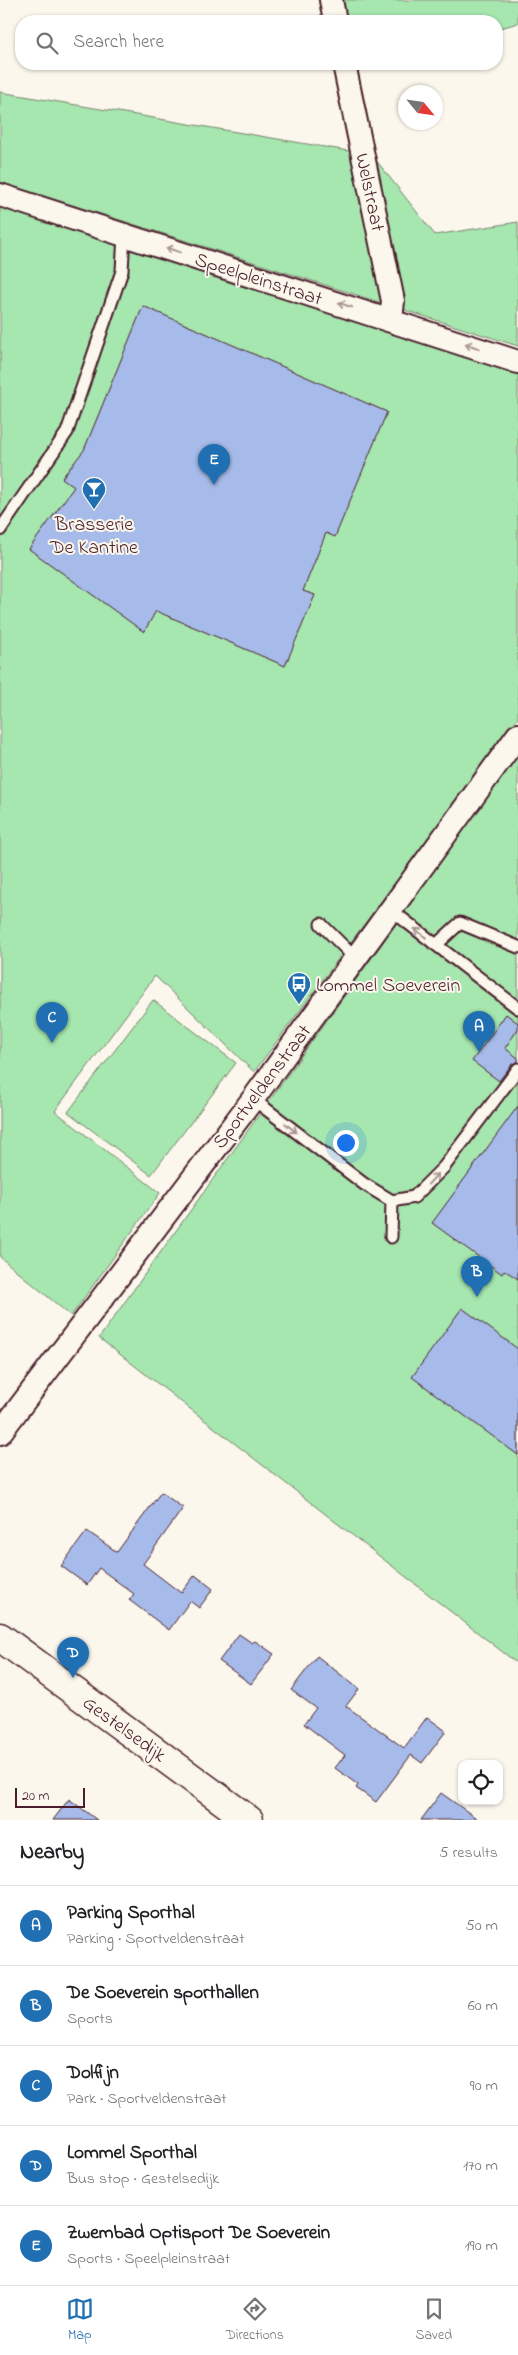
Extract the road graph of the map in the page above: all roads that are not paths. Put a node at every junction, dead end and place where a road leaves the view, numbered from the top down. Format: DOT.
graph roads {
  1 [pos="331,0"];
  2 [pos="334,15"];
  3 [pos="345,70"];
  4 [pos="0,195"];
  5 [pos="124,234"];
  6 [pos="391,320"];
  7 [pos="518,362"];
  8 [pos="0,530"];
  9 [pos="518,735"];
  10 [pos="390,910"];
  11 [pos="321,924"];
  12 [pos="436,945"];
  13 [pos="518,947"];
  14 [pos="355,958"];
  15 [pos="518,1008"];
  16 [pos="518,1069"];
  17 [pos="253,1098"];
  18 [pos="392,1201"];
  19 [pos="391,1237"];
  20 [pos="0,1434"];
  21 [pos="0,1637"];
  22 [pos="249,1820"];
  1 -- 2 [label="street"];
  3 -- 6 [label="street, Welstraat"];
  4 -- 5 [label="street, Speelpleinstraat"];
  6 -- 5 [label="street, Speelpleinstraat, one-way"];
  5 -- 8 [label="lane"];
  7 -- 6 [label="street, Speelpleinstraat, one-way"];
  9 -- 10 [label="street, Sportveldenstraat"];
  12 -- 10 [label="lane, one-way"];
  10 -- 14 [label="street, Sportveldenstraat"];
  11 -- 14 [label="lane"];
  12 -- 13 [label="lane"];
  12 -- 15 [label="lane"];
  14 -- 17 [label="street, Sportveldenstraat"];
  18 -- 16 [label="lane, one-way"];
  17 -- 18 [label="lane, one-way"];
  17 -- 20 [label="street, Sportveldenstraat"];
  18 -- 19 [label="lane"];
  21 -- 22 [label="main road, Gestelsedijk"];
}
